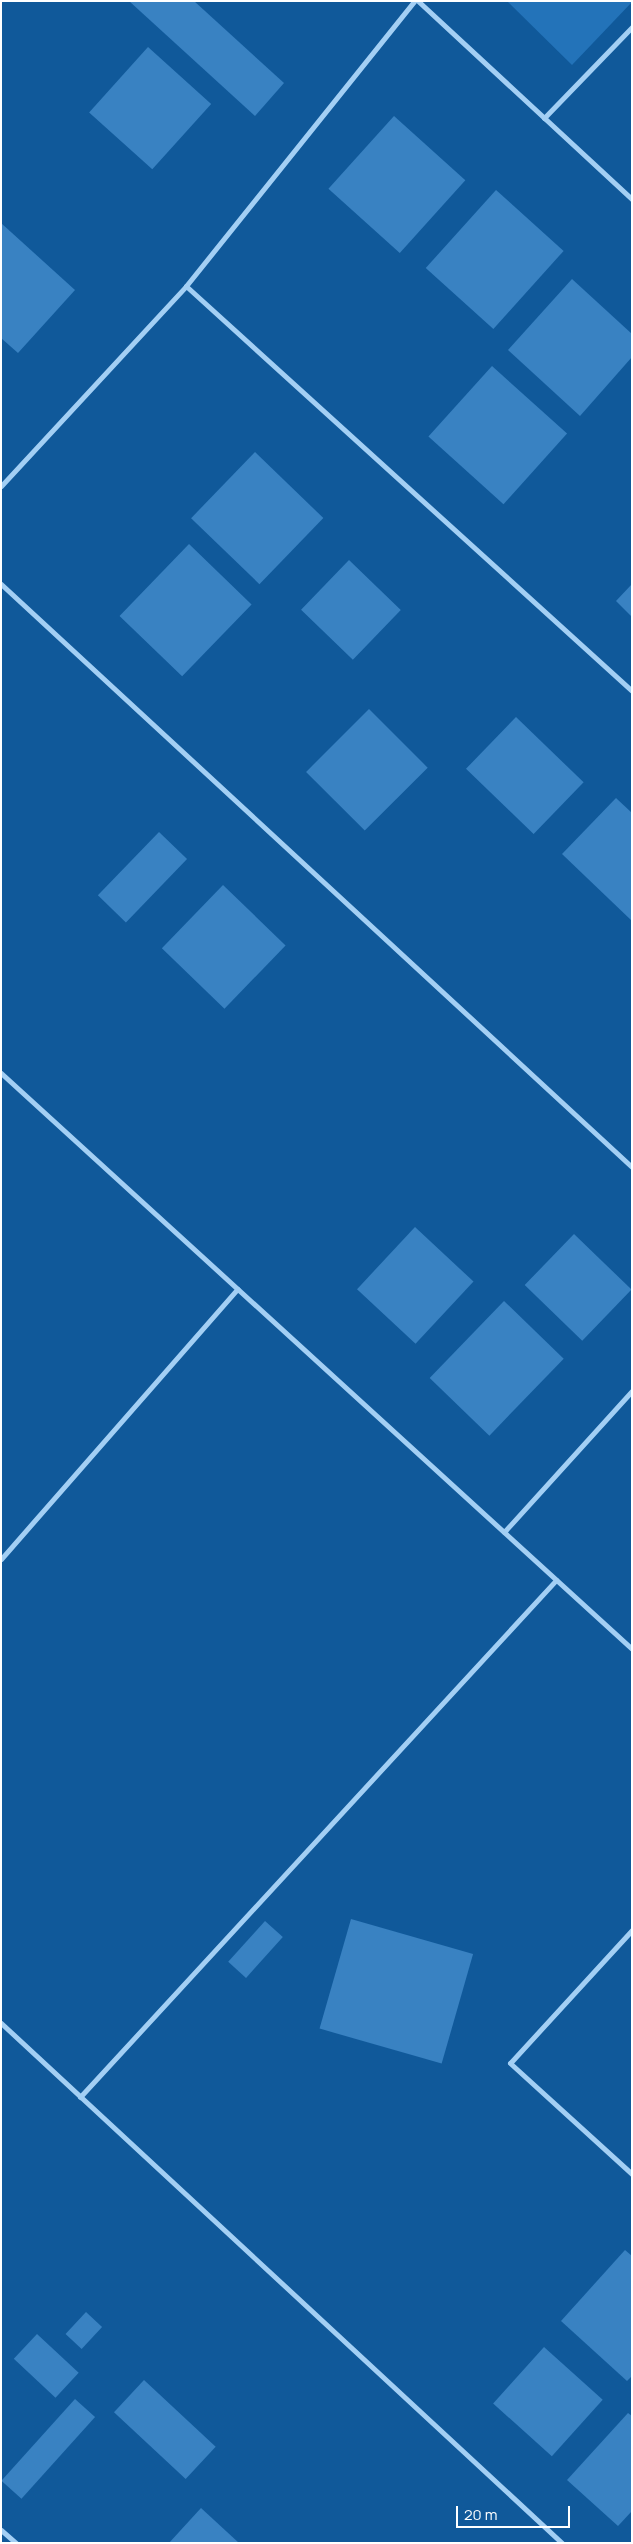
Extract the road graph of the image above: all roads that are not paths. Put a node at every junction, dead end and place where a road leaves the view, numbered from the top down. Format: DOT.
graph roads {
  1 [pos="414,1"];
  2 [pos="418,1"];
  3 [pos="632,26"];
  4 [pos="544,118"];
  5 [pos="632,199"];
  6 [pos="186,286"];
  7 [pos="1,486"];
  8 [pos="1,584"];
  9 [pos="632,691"];
  10 [pos="1,1073"];
  11 [pos="632,1167"];
  12 [pos="237,1289"];
  13 [pos="632,1391"];
  14 [pos="504,1532"];
  15 [pos="1,1559"];
  16 [pos="556,1580"];
  17 [pos="632,1649"];
  18 [pos="632,1930"];
  19 [pos="1,2023"];
  20 [pos="80,2097"];
  21 [pos="632,2174"];
  22 [pos="1,2530"];
  23 [pos="16,2543"];
  24 [pos="562,2543"];
  1 -- 6 [label="street"];
  2 -- 4 [label="street"];
  3 -- 4 [label="street"];
  4 -- 5 [label="street"];
  6 -- 7 [label="street"];
  6 -- 9 [label="street"];
  8 -- 11 [label="street"];
  10 -- 12 [label="street"];
  12 -- 14 [label="street"];
  12 -- 15 [label="street"];
  13 -- 14 [label="street"];
  14 -- 16 [label="street"];
  16 -- 17 [label="street"];
  16 -- 20 [label="street"];
  18 -- 21 [label="street"];
  19 -- 20 [label="street"];
  20 -- 24 [label="street"];
  22 -- 23 [label="street"];
}
